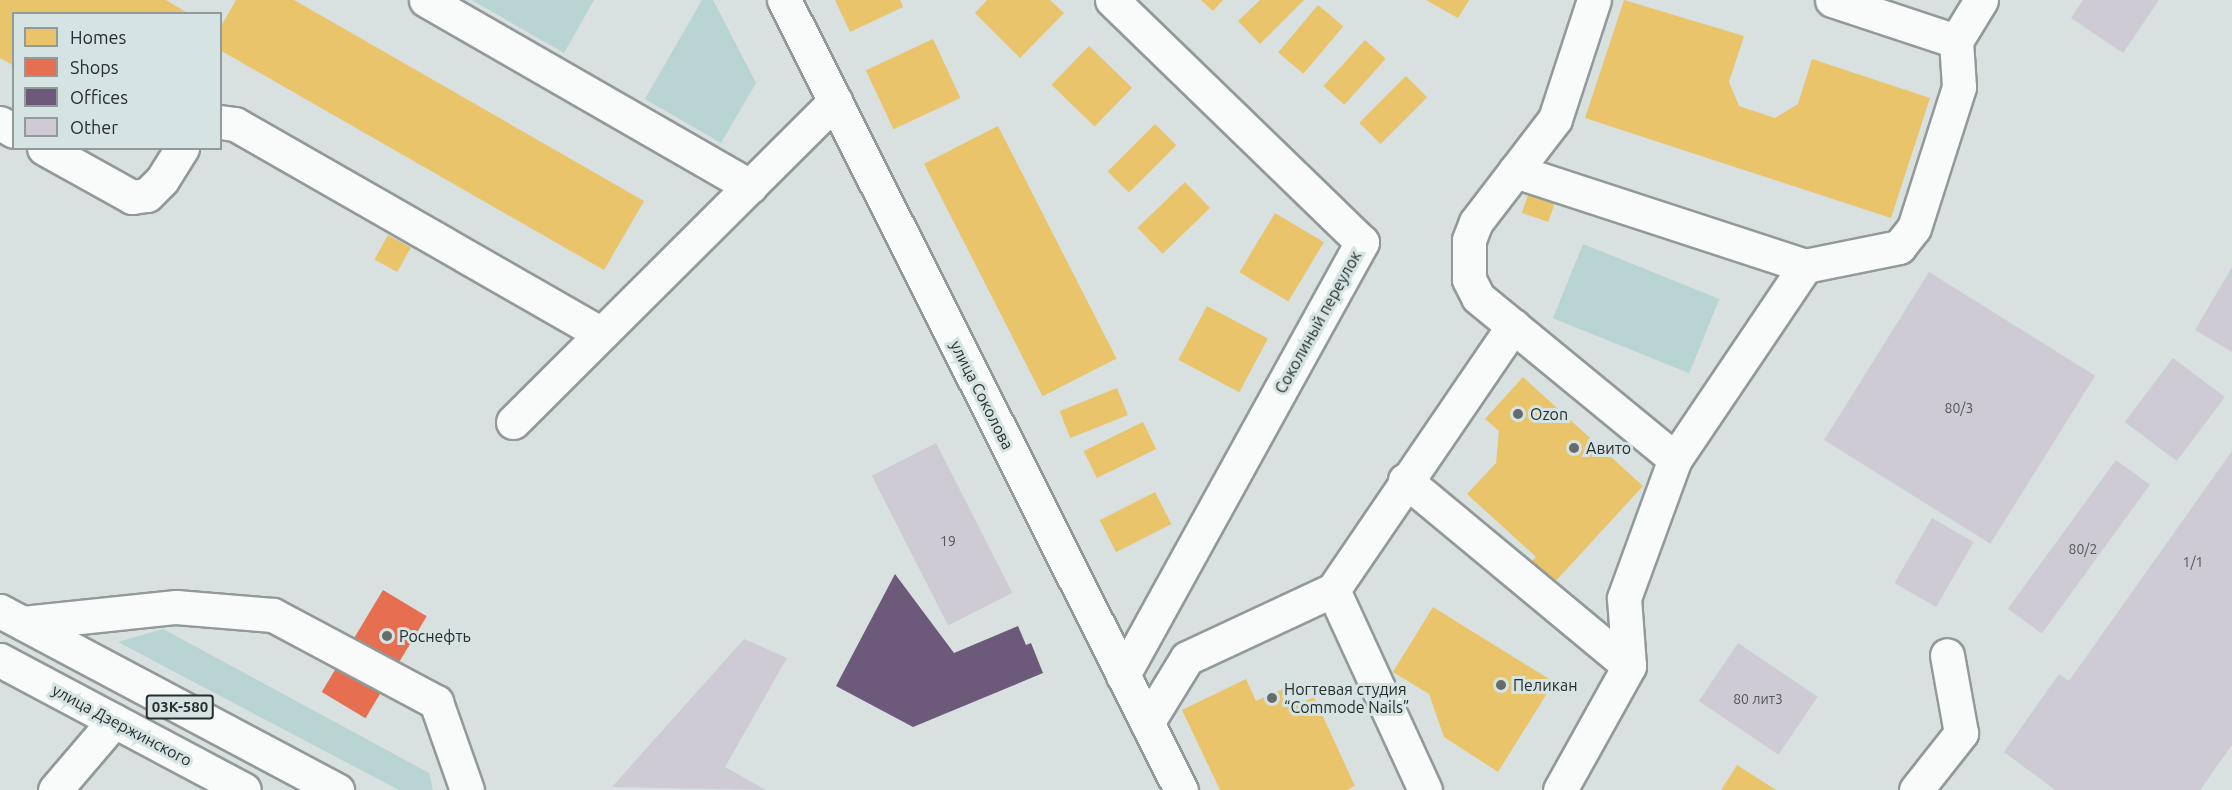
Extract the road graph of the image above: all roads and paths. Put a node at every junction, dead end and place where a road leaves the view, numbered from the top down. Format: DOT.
graph roads {
  1 [pos="426,0"];
  2 [pos="784,0"];
  3 [pos="1112,0"];
  4 [pos="1594,0"];
  5 [pos="1832,0"];
  6 [pos="1981,0"];
  7 [pos="1956,41"];
  8 [pos="835,101"];
  9 [pos="222,122"];
  10 [pos="48,150"];
  11 [pos="181,150"];
  12 [pos="1515,171"];
  13 [pos="750,186"];
  14 [pos="1805,266"];
  15 [pos="1513,326"];
  16 [pos="601,334"];
  17 [pos="513,422"];
  18 [pos="1676,459"];
  19 [pos="1405,480"];
  20 [pos="1333,590"];
  21 [pos="12,617"];
  22 [pos="1947,655"];
  23 [pos="0,660"];
  24 [pos="1629,666"];
  25 [pos="1123,675"];
  26 [pos="142,687"];
  27 [pos="114,721"];
  28 [pos="1147,723"];
  29 [pos="55,790"];
  30 [pos="244,790"];
  31 [pos="337,790"];
  32 [pos="467,790"];
  33 [pos="1181,790"];
  34 [pos="1425,790"];
  35 [pos="1560,790"];
  36 [pos="1916,790"];
  1 -- 13 [label="street"];
  2 -- 8 [label="street, улица Соколова"];
  3 -- 25 [label="street, Соколиный переулок"];
  4 -- 12 [label="street"];
  5 -- 7 [label="street"];
  6 -- 7 [label="street"];
  7 -- 14 [label="street"];
  8 -- 13 [label="street"];
  8 -- 25 [label="street, улица Соколова"];
  9 -- 16 [label="street"];
  10 -- 11 [label="street"];
  12 -- 14 [label="street"];
  12 -- 15 [label="street"];
  13 -- 16 [label="street"];
  14 -- 18 [label="street"];
  15 -- 18 [label="street"];
  15 -- 19 [label="street"];
  16 -- 17 [label="street"];
  18 -- 24 [label="street"];
  19 -- 20 [label="street"];
  19 -- 24 [label="street"];
  20 -- 28 [label="street"];
  20 -- 34 [label="street"];
  21 -- 26 [label="street, 03К-580"];
  21 -- 32 [label="street"];
  22 -- 36 [label="street"];
  23 -- 27 [label="street, улица Дзержинского / 03К-580"];
  24 -- 35 [label="street"];
  25 -- 28 [label="street, улица Соколова"];
  26 -- 27 [label="street, 03К-580"];
  26 -- 31 [label="street, 03К-580"];
  27 -- 29 [label="street"];
  27 -- 30 [label="street, улица Дзержинского / 03К-580"];
  28 -- 33 [label="street, улица Соколова"];
}
